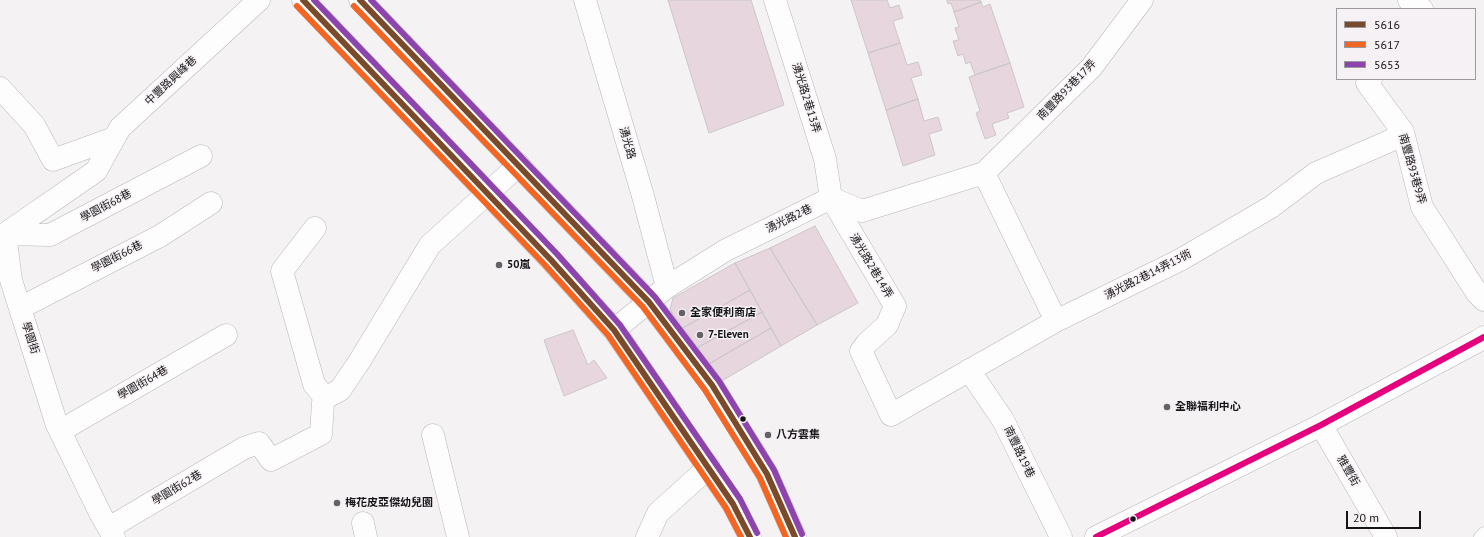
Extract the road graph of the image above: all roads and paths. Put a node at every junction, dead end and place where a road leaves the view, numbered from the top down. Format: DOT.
graph roads {
  1 [pos="259,0"];
  2 [pos="303,0"];
  3 [pos="360,0"];
  4 [pos="585,0"];
  5 [pos="775,0"];
  6 [pos="1410,0"];
  7 [pos="1430,0"];
  8 [pos="1139,1"];
  9 [pos="1422,8"];
  10 [pos="1424,8"];
  11 [pos="1370,80"];
  12 [pos="0,88"];
  13 [pos="1403,132"];
  14 [pos="114,138"];
  15 [pos="201,156"];
  16 [pos="519,165"];
  17 [pos="984,173"];
  18 [pos="486,193"];
  19 [pos="831,198"];
  20 [pos="211,202"];
  21 [pos="315,228"];
  22 [pos="5,234"];
  23 [pos="667,286"];
  24 [pos="1484,300"];
  25 [pos="649,302"];
  26 [pos="20,308"];
  27 [pos="1056,321"];
  28 [pos="614,330"];
  29 [pos="226,335"];
  30 [pos="1484,337"];
  31 [pos="969,370"];
  32 [pos="325,398"];
  33 [pos="890,416"];
  34 [pos="1321,425"];
  35 [pos="60,431"];
  36 [pos="433,435"];
  37 [pos="709,467"];
  38 [pos="112,532"];
  39 [pos="1484,533"];
  40 [pos="458,537"];
  41 [pos="647,537"];
  42 [pos="750,537"];
  43 [pos="796,537"];
  44 [pos="1061,537"];
  45 [pos="1096,537"];
  46 [pos="1386,537"];
  47 [pos="1480,537"];
  1 -- 14 [label="street, 中豐路興峰巷"];
  2 -- 18 [label="street"];
  3 -- 16 [label="street"];
  4 -- 23 [label="street, 湧光路"];
  5 -- 19 [label="street, 湧光路2巷13弄"];
  6 -- 9 [label="street"];
  7 -- 10 [label="street"];
  8 -- 17 [label="street, 南豐路93巷17弄"];
  11 -- 13 [label="street, 南豐路93巷9弄"];
  12 -- 14 [label="street"];
  13 -- 24 [label="street, 南豐路93巷9弄"];
  13 -- 27 [label="street, 湧光路2巷14弄13衖"];
  14 -- 22 [label="street, 中豐路興峰巷"];
  15 -- 22 [label="street, 學園街68巷"];
  16 -- 18 [label="street"];
  16 -- 25 [label="street"];
  17 -- 19 [label="street"];
  17 -- 27 [label="street"];
  18 -- 28 [label="street"];
  18 -- 32 [label="street"];
  19 -- 23 [label="street, 湧光路2巷"];
  19 -- 33 [label="street, 湧光路2巷14弄"];
  20 -- 26 [label="street, 學園街66巷"];
  21 -- 32 [label="street"];
  22 -- 26 [label="street, 學園街"];
  23 -- 25 [label="street, 湧光路2巷"];
  25 -- 28 [label="street, 湧光路2巷"];
  25 -- 43 [label="street"];
  26 -- 35 [label="street, 學園街"];
  27 -- 31 [label="street, 湧光路2巷14弄13衖"];
  28 -- 37 [label="street"];
  29 -- 35 [label="street, 學園街64巷"];
  30 -- 34 [label="street"];
  31 -- 33 [label="street, 湧光路2巷14弄13衖"];
  31 -- 44 [label="street, 南豐路19巷"];
  32 -- 38 [label="street, 學園街62巷"];
  34 -- 45 [label="street"];
  34 -- 46 [label="street, 雅豐街"];
  35 -- 38 [label="street, 學園街"];
  36 -- 40 [label="street"];
  37 -- 41 [label="street"];
  37 -- 42 [label="street"];
  39 -- 47 [label="lane"];
}
